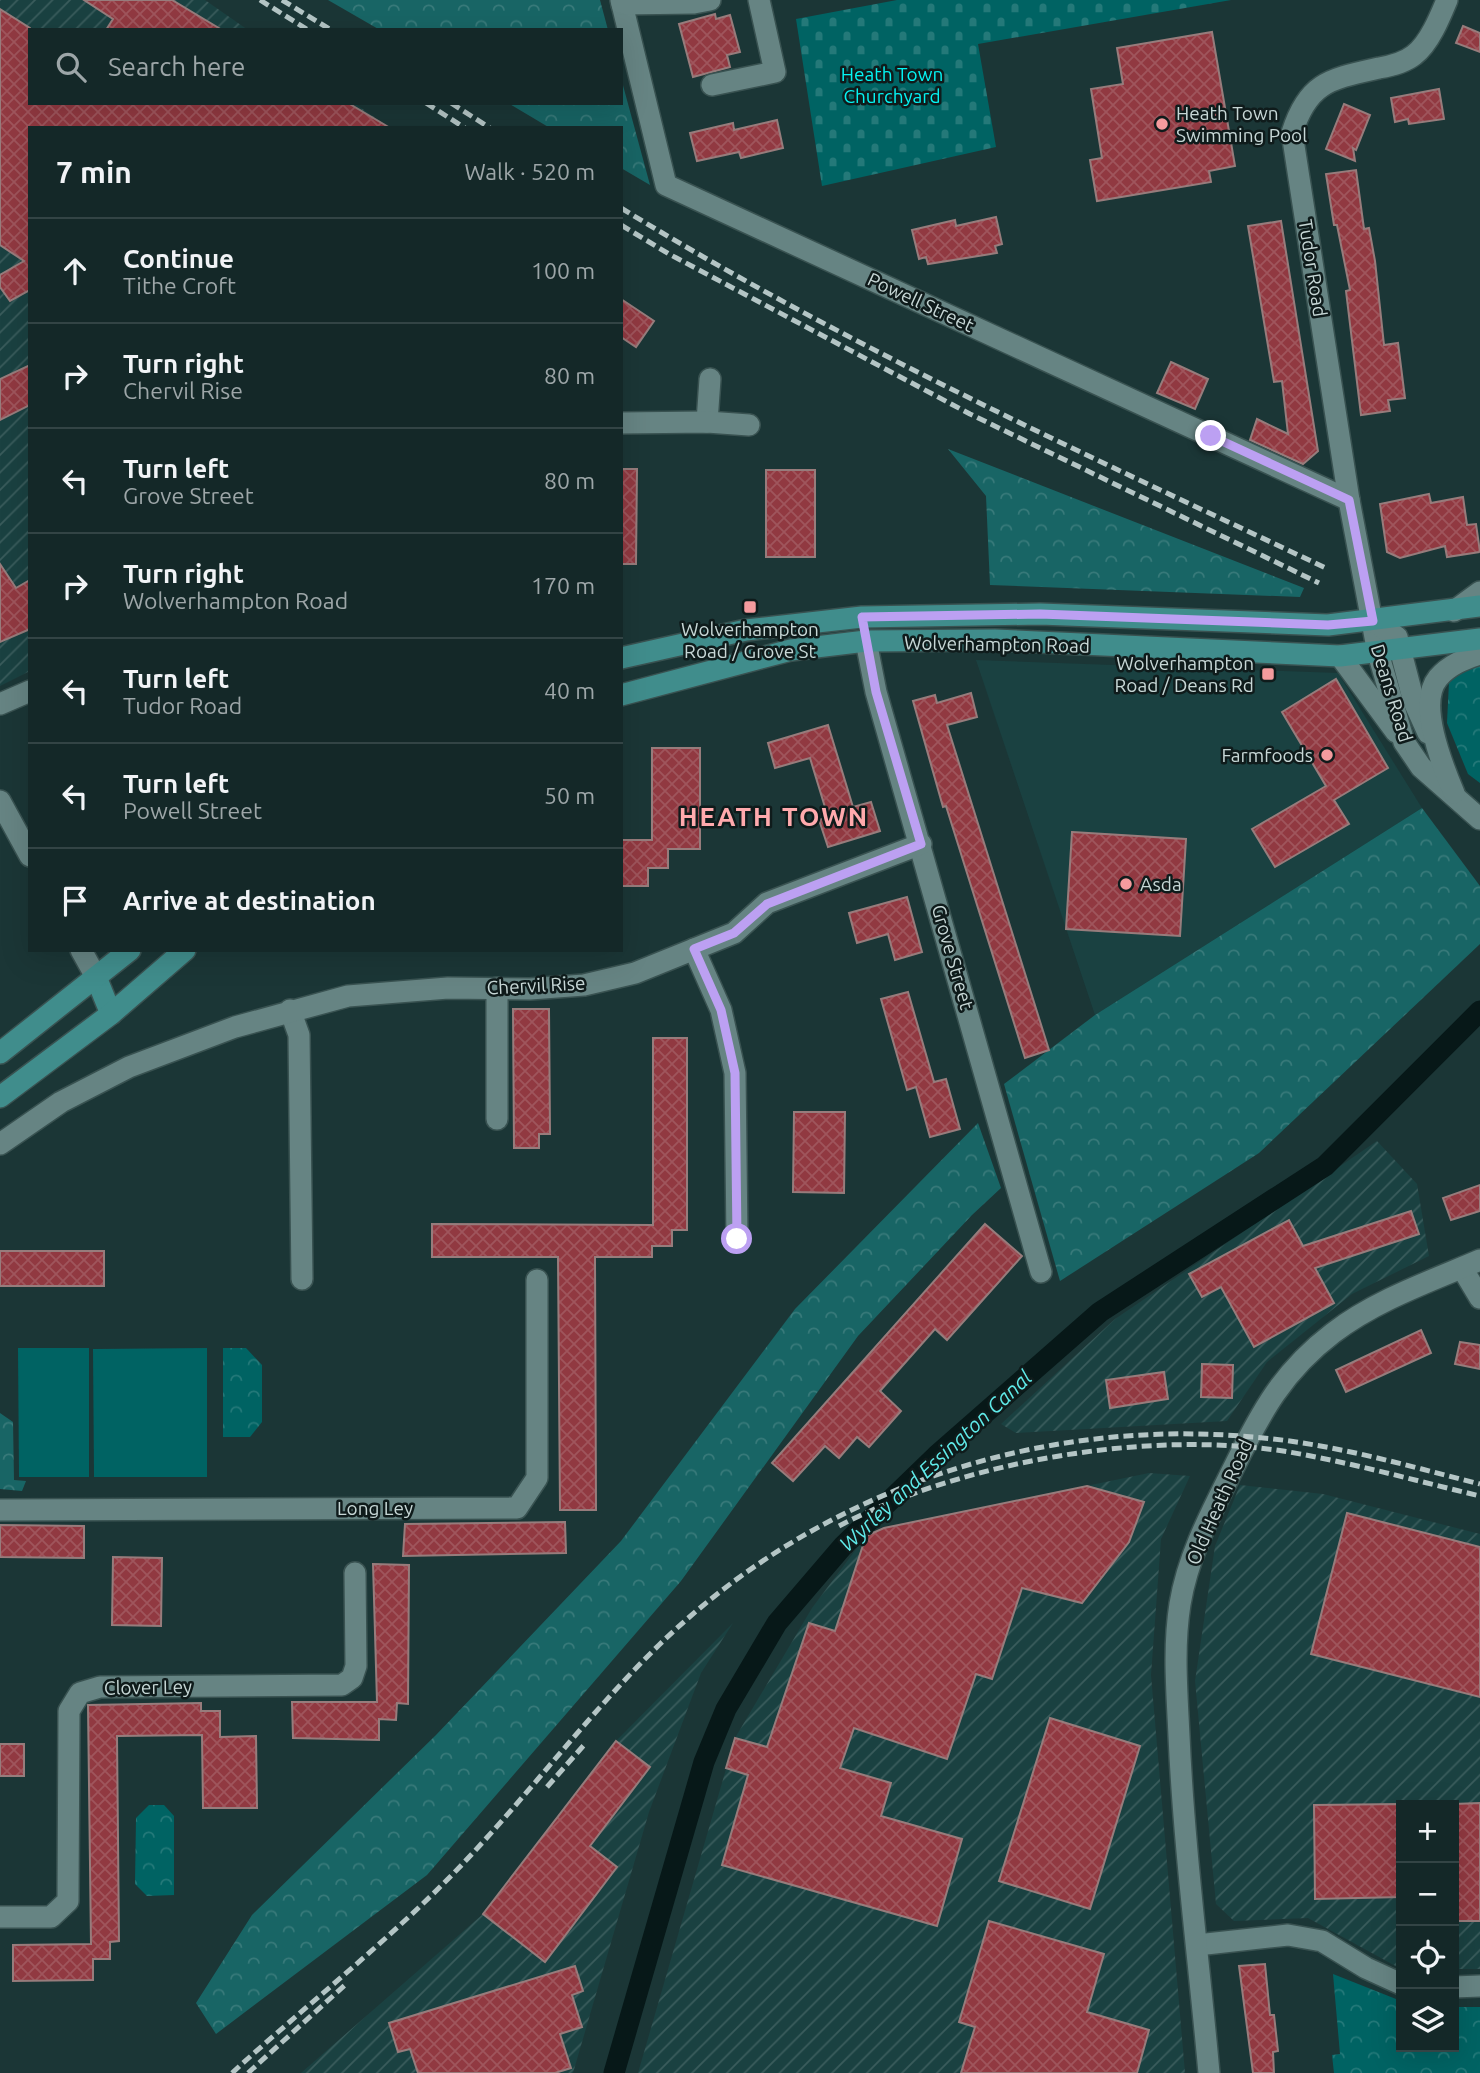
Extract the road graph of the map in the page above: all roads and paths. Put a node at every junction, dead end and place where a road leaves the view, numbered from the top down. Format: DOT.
graph roads {
  1 [pos="710,0"];
  2 [pos="759,0"];
  3 [pos="1447,0"];
  4 [pos="622,2"];
  5 [pos="712,85"];
  6 [pos="710,379"];
  7 [pos="707,422"];
  8 [pos="623,423"];
  9 [pos="749,425"];
  10 [pos="1349,500"];
  11 [pos="1480,592"];
  12 [pos="1480,606"];
  13 [pos="1454,611"];
  14 [pos="862,617"];
  15 [pos="1373,621"];
  16 [pos="1480,639"];
  17 [pos="866,641"];
  18 [pos="1401,650"];
  19 [pos="1378,653"];
  20 [pos="1480,654"];
  21 [pos="1340,656"];
  22 [pos="623,658"];
  23 [pos="28,692"];
  24 [pos="623,694"];
  25 [pos="0,704"];
  26 [pos="1404,742"];
  27 [pos="1440,759"];
  28 [pos="1455,795"];
  29 [pos="0,801"];
  30 [pos="1480,819"];
  31 [pos="921,844"];
  32 [pos="28,852"];
  33 [pos="694,949"];
  34 [pos="82,952"];
  35 [pos="127,952"];
  36 [pos="183,952"];
  37 [pos="96,977"];
  38 [pos="497,988"];
  39 [pos="290,1010"];
  40 [pos="111,1014"];
  41 [pos="0,1053"];
  42 [pos="0,1097"];
  43 [pos="497,1119"];
  44 [pos="0,1144"];
  45 [pos="737,1239"];
  46 [pos="1471,1264"];
  47 [pos="1041,1272"];
  48 [pos="302,1279"];
  49 [pos="537,1280"];
  50 [pos="1480,1297"];
  51 [pos="0,1510"];
  52 [pos="355,1573"];
  53 [pos="0,1917"];
  54 [pos="1197,1945"];
  55 [pos="1396,1982"];
  56 [pos="1480,1986"];
  57 [pos="1459,1987"];
  58 [pos="1209,2073"];
  1 -- 4 [label="street"];
  2 -- 5 [label="street"];
  3 -- 10 [label="street, Tudor Road"];
  4 -- 10 [label="street, Powell Street"];
  6 -- 7 [label="street"];
  7 -- 8 [label="street"];
  7 -- 9 [label="street"];
  10 -- 15 [label="street, Tudor Road"];
  11 -- 13 [label="street, Wolverhampton Road"];
  12 -- 13 [label="main road, Wolverhampton Road"];
  13 -- 15 [label="main road, Wolverhampton Road"];
  14 -- 15 [label="main road, Wolverhampton Road"];
  14 -- 17 [label="main road"];
  14 -- 22 [label="main road, Wolverhampton Road"];
  15 -- 18 [label="street"];
  15 -- 19 [label="street, Deans Road"];
  16 -- 18 [label="main road, Wolverhampton Road"];
  17 -- 21 [label="main road, Wolverhampton Road"];
  17 -- 24 [label="main road, Wolverhampton Road"];
  17 -- 31 [label="street, Grove Street"];
  18 -- 19 [label="main road, Wolverhampton Road"];
  18 -- 27 [label="street"];
  19 -- 21 [label="main road, Wolverhampton Road"];
  19 -- 26 [label="street, Deans Road"];
  20 -- 27 [label="street"];
  21 -- 26 [label="street"];
  23 -- 25 [label="street"];
  26 -- 28 [label="street, Deans Road"];
  27 -- 28 [label="street"];
  28 -- 30 [label="street, Deans Road"];
  29 -- 32 [label="street"];
  31 -- 33 [label="street, Chervil Rise"];
  31 -- 47 [label="street, Grove Street"];
  33 -- 38 [label="street, Chervil Rise"];
  33 -- 45 [label="street"];
  34 -- 37 [label="street"];
  35 -- 37 [label="main road"];
  36 -- 40 [label="main road"];
  37 -- 40 [label="main road"];
  37 -- 41 [label="main road"];
  38 -- 39 [label="street, Chervil Rise"];
  38 -- 43 [label="street"];
  39 -- 44 [label="street, Chervil Rise"];
  39 -- 48 [label="street"];
  40 -- 42 [label="main road"];
  46 -- 50 [label="street"];
  46 -- 54 [label="street, Old Heath Road"];
  49 -- 51 [label="street, Long Ley"];
  52 -- 53 [label="street, Clover Ley"];
  54 -- 55 [label="street"];
  54 -- 58 [label="street, Old Heath Road"];
  56 -- 57 [label="street"];
}
